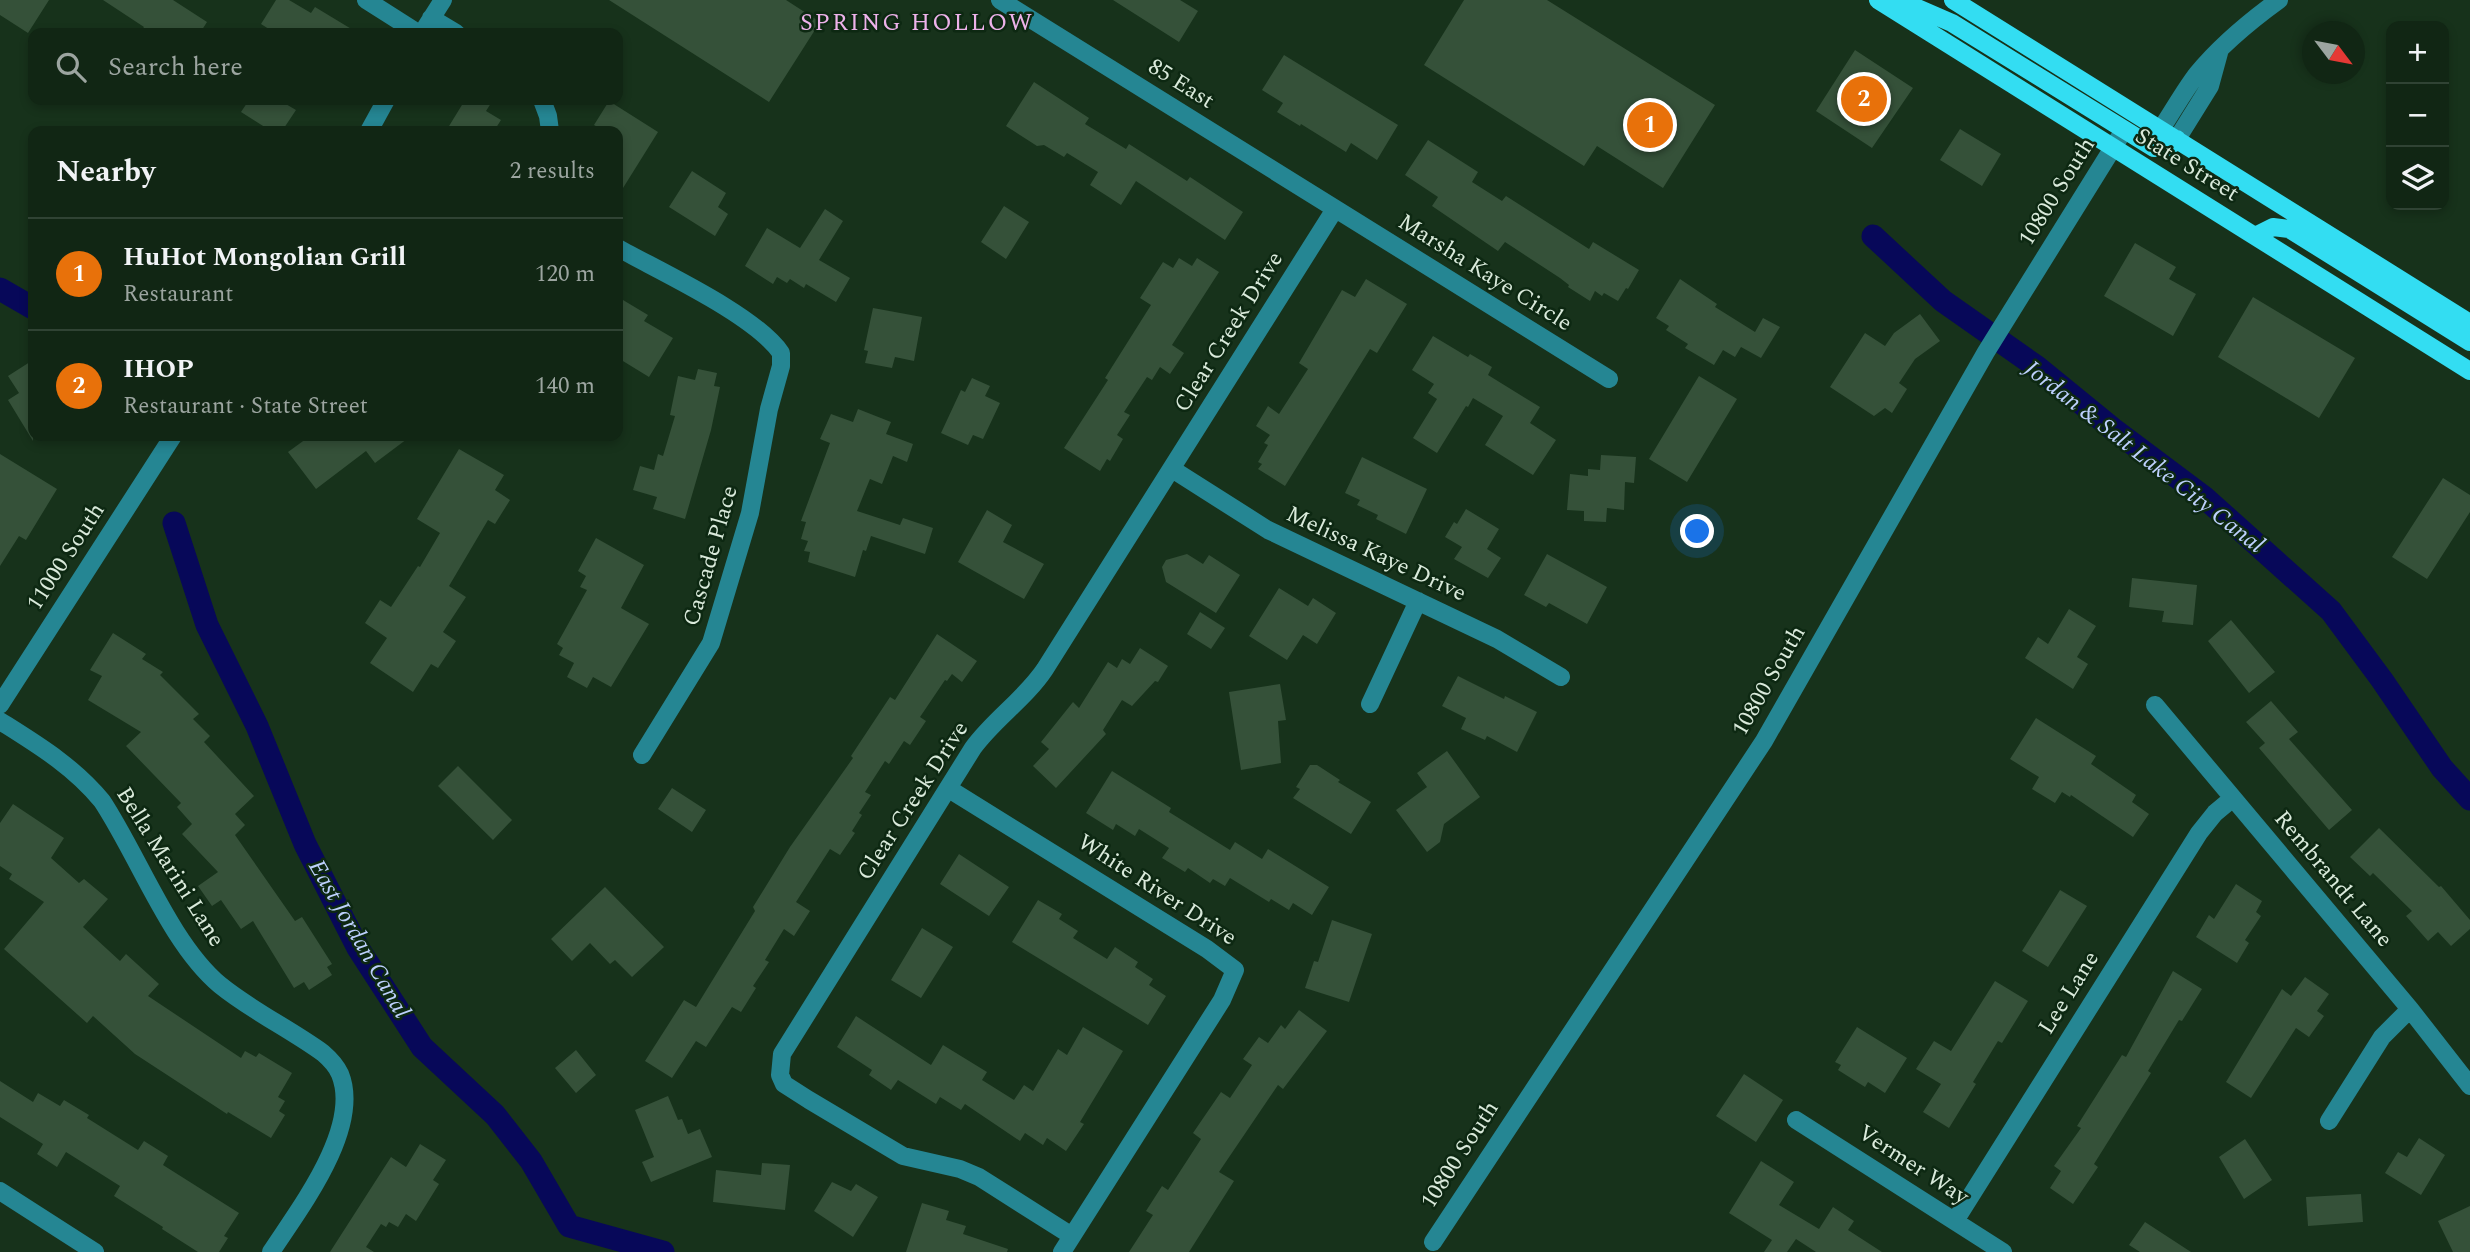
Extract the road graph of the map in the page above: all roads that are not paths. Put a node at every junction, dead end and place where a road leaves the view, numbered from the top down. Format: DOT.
graph roads {
  1 [pos="366,0"];
  2 [pos="443,0"];
  3 [pos="1000,0"];
  4 [pos="1878,0"];
  5 [pos="1899,0"];
  6 [pos="1953,0"];
  7 [pos="2279,0"];
  8 [pos="424,28"];
  9 [pos="2223,47"];
  10 [pos="383,105"];
  11 [pos="544,105"];
  12 [pos="372,126"];
  13 [pos="549,126"];
  14 [pos="2161,129"];
  15 [pos="2124,130"];
  16 [pos="2177,139"];
  17 [pos="2113,147"];
  18 [pos="1335,209"];
  19 [pos="2255,236"];
  20 [pos="623,251"];
  21 [pos="2470,323"];
  22 [pos="2470,342"];
  23 [pos="2470,371"];
  24 [pos="1609,379"];
  25 [pos="170,441"];
  26 [pos="1172,469"];
  27 [pos="1418,601"];
  28 [pos="1562,677"];
  29 [pos="1370,704"];
  30 [pos="0,705"];
  31 [pos="2155,705"];
  32 [pos="0,722"];
  33 [pos="642,755"];
  34 [pos="949,789"];
  35 [pos="2233,798"];
  36 [pos="2410,1009"];
  37 [pos="2470,1086"];
  38 [pos="1796,1120"];
  39 [pos="2329,1121"];
  40 [pos="0,1191"];
  41 [pos="1955,1221"];
  42 [pos="1072,1236"];
  43 [pos="1433,1242"];
  44 [pos="95,1252"];
  45 [pos="271,1252"];
  46 [pos="1062,1252"];
  47 [pos="2003,1252"];
  1 -- 8 [label="street"];
  2 -- 8 [label="street"];
  3 -- 18 [label="street, 85 East"];
  4 -- 17 [label="main road, State Street"];
  5 -- 15 [label="main road"];
  6 -- 14 [label="main road, State Street"];
  7 -- 9 [label="street"];
  9 -- 14 [label="street"];
  9 -- 16 [label="street"];
  10 -- 12 [label="street"];
  11 -- 13 [label="street"];
  14 -- 16 [label="main road, State Street"];
  15 -- 16 [label="main road"];
  15 -- 17 [label="street, 10800 South"];
  16 -- 21 [label="main road, State Street"];
  17 -- 19 [label="main road, State Street"];
  17 -- 43 [label="street, 10800 South"];
  18 -- 24 [label="street, Marsha Kaye Circle"];
  18 -- 26 [label="street, Clear Creek Drive"];
  19 -- 22 [label="main road"];
  19 -- 23 [label="main road, State Street"];
  20 -- 33 [label="street, Cascade Place"];
  25 -- 30 [label="street, 11000 South"];
  26 -- 27 [label="street, Melissa Kaye Drive"];
  26 -- 34 [label="street, Clear Creek Drive"];
  27 -- 28 [label="street, Melissa Kaye Drive"];
  27 -- 29 [label="street"];
  31 -- 35 [label="street, Rembrandt Lane"];
  32 -- 45 [label="street, Bella Marini Lane"];
  34 -- 42 [label="street, White River Drive"];
  34 -- 42 [label="street, Clear Creek Drive"];
  35 -- 36 [label="street, Rembrandt Lane"];
  35 -- 41 [label="street, Lee Lane"];
  36 -- 37 [label="street, Rembrandt Lane"];
  36 -- 39 [label="street"];
  38 -- 41 [label="street, Vermer Way"];
  40 -- 44 [label="street"];
  41 -- 47 [label="street, Vermer Way"];
  42 -- 46 [label="street, White River Drive"];
}
